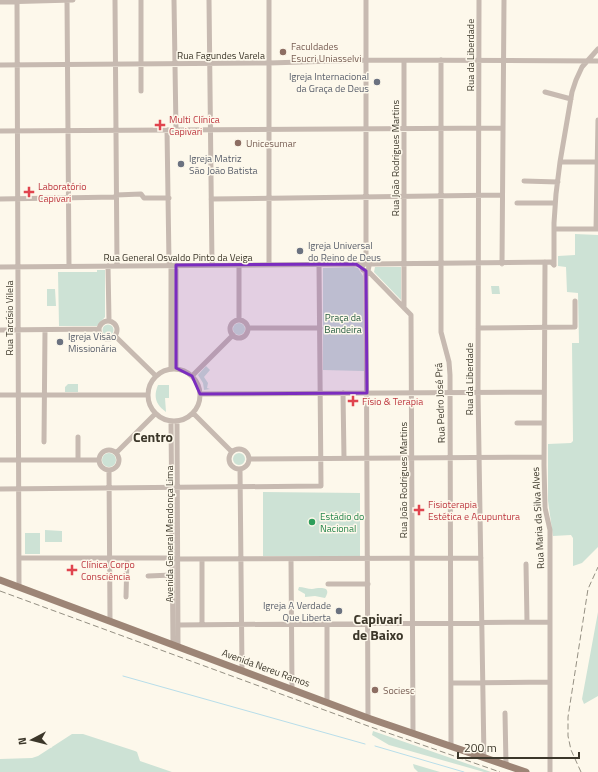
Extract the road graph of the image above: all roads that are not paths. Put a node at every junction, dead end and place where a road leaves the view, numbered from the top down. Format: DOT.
graph roads {
  1 [pos="67,0"];
  2 [pos="73,0"];
  3 [pos="116,0"];
  4 [pos="141,0"];
  5 [pos="174,0"];
  6 [pos="209,0"];
  7 [pos="269,0"];
  8 [pos="366,0"];
  9 [pos="479,0"];
  10 [pos="504,0"];
  11 [pos="17,1"];
  12 [pos="0,2"];
  13 [pos="598,49"];
  14 [pos="367,60"];
  15 [pos="441,60"];
  16 [pos="503,60"];
  17 [pos="404,61"];
  18 [pos="478,61"];
  19 [pos="587,61"];
  20 [pos="598,61"];
  21 [pos="269,63"];
  22 [pos="0,64"];
  23 [pos="18,64"];
  24 [pos="68,64"];
  25 [pos="116,64"];
  26 [pos="141,64"];
  27 [pos="175,64"];
  28 [pos="209,64"];
  29 [pos="141,90"];
  30 [pos="545,92"];
  31 [pos="571,99"];
  32 [pos="598,120"];
  33 [pos="404,128"];
  34 [pos="441,128"];
  35 [pos="478,128"];
  36 [pos="503,128"];
  37 [pos="269,129"];
  38 [pos="366,129"];
  39 [pos="68,130"];
  40 [pos="116,130"];
  41 [pos="167,130"];
  42 [pos="176,130"];
  43 [pos="210,130"];
  44 [pos="0,131"];
  45 [pos="18,131"];
  46 [pos="560,162"];
  47 [pos="598,162"];
  48 [pos="524,181"];
  49 [pos="558,182"];
  50 [pos="502,195"];
  51 [pos="116,196"];
  52 [pos="441,196"];
  53 [pos="478,196"];
  54 [pos="366,197"];
  55 [pos="404,197"];
  56 [pos="169,198"];
  57 [pos="269,198"];
  58 [pos="0,199"];
  59 [pos="18,199"];
  60 [pos="69,199"];
  61 [pos="211,199"];
  62 [pos="518,203"];
  63 [pos="555,204"];
  64 [pos="554,229"];
  65 [pos="597,229"];
  66 [pos="551,262"];
  67 [pos="404,264"];
  68 [pos="441,264"];
  69 [pos="478,264"];
  70 [pos="502,264"];
  71 [pos="212,265"];
  72 [pos="239,265"];
  73 [pos="269,265"];
  74 [pos="319,265"];
  75 [pos="18,266"];
  76 [pos="69,266"];
  77 [pos="108,266"];
  78 [pos="117,266"];
  79 [pos="173,266"];
  80 [pos="0,267"];
  81 [pos="366,267"];
  82 [pos="575,301"];
  83 [pos="404,308"];
  84 [pos="109,320"];
  85 [pos="239,320"];
  86 [pos="545,327"];
  87 [pos="248,328"];
  88 [pos="320,328"];
  89 [pos="478,328"];
  90 [pos="99,329"];
  91 [pos="0,330"];
  92 [pos="18,330"];
  93 [pos="45,330"];
  94 [pos="232,335"];
  95 [pos="115,336"];
  96 [pos="174,368"];
  97 [pos="156,376"];
  98 [pos="192,376"];
  99 [pos="450,392"];
  100 [pos="478,392"];
  101 [pos="544,392"];
  102 [pos="320,393"];
  103 [pos="343,393"];
  104 [pos="367,393"];
  105 [pos="411,393"];
  106 [pos="200,394"];
  107 [pos="0,395"];
  108 [pos="19,395"];
  109 [pos="44,395"];
  110 [pos="147,395"];
  111 [pos="193,413"];
  112 [pos="155,414"];
  113 [pos="174,421"];
  114 [pos="517,423"];
  115 [pos="544,423"];
  116 [pos="78,437"];
  117 [pos="44,442"];
  118 [pos="116,452"];
  119 [pos="232,452"];
  120 [pos="544,457"];
  121 [pos="344,458"];
  122 [pos="367,458"];
  123 [pos="412,458"];
  124 [pos="450,458"];
  125 [pos="479,458"];
  126 [pos="249,459"];
  127 [pos="320,459"];
  128 [pos="0,460"];
  129 [pos="78,460"];
  130 [pos="99,460"];
  131 [pos="19,461"];
  132 [pos="240,468"];
  133 [pos="109,470"];
  134 [pos="174,487"];
  135 [pos="240,487"];
  136 [pos="109,488"];
  137 [pos="0,489"];
  138 [pos="19,489"];
  139 [pos="19,558"];
  140 [pos="109,558"];
  141 [pos="127,558"];
  142 [pos="175,558"];
  143 [pos="451,558"];
  144 [pos="481,558"];
  145 [pos="202,559"];
  146 [pos="241,559"];
  147 [pos="292,559"];
  148 [pos="368,559"];
  149 [pos="412,559"];
  150 [pos="526,564"];
  151 [pos="172,575"];
  152 [pos="148,576"];
  153 [pos="0,580"];
  154 [pos="328,584"];
  155 [pos="368,584"];
  156 [pos="19,587"];
  157 [pos="126,597"];
  158 [pos="110,620"];
  159 [pos="482,622"];
  160 [pos="527,622"];
  161 [pos="550,622"];
  162 [pos="368,623"];
  163 [pos="413,623"];
  164 [pos="451,623"];
  165 [pos="178,624"];
  166 [pos="202,624"];
  167 [pos="242,624"];
  168 [pos="292,624"];
  169 [pos="328,624"];
  170 [pos="175,645"];
  171 [pos="242,670"];
  172 [pos="550,682"];
  173 [pos="451,683"];
  174 [pos="483,683"];
  175 [pos="292,688"];
  176 [pos="327,702"];
  177 [pos="505,713"];
  178 [pos="368,718"];
  179 [pos="413,733"];
  180 [pos="451,746"];
  181 [pos="484,758"];
  182 [pos="506,765"];
  183 [pos="526,772"];
  184 [pos="550,772"];
  1 -- 2 [label="street"];
  1 -- 11 [label="street"];
  1 -- 24 [label="street"];
  3 -- 25 [label="street"];
  4 -- 26 [label="street"];
  5 -- 27 [label="street"];
  6 -- 28 [label="street"];
  7 -- 21 [label="street"];
  8 -- 14 [label="street"];
  9 -- 18 [label="street, Rua da Liberdade"];
  10 -- 16 [label="street"];
  11 -- 12 [label="street"];
  11 -- 23 [label="street, Rua Tarcísio Vilela"];
  13 -- 19 [label="street, Rua Maria da Silva Alves"];
  14 -- 17 [label="street, Rua Fagundes Varela"];
  14 -- 21 [label="street, Rua Fagundes Varela"];
  14 -- 38 [label="street"];
  15 -- 17 [label="street, Rua Fagundes Varela"];
  15 -- 18 [label="street, Rua Fagundes Varela"];
  15 -- 34 [label="street, Rua Pedro José Prá"];
  16 -- 18 [label="street, Rua Fagundes Varela"];
  16 -- 19 [label="street, Rua Fagundes Varela"];
  16 -- 36 [label="street"];
  17 -- 33 [label="street, Rua João Rodrigues Martins"];
  18 -- 35 [label="street, Rua da Liberdade"];
  19 -- 20 [label="street, Rua Fagundes Varela"];
  19 -- 31 [label="street, Rua Maria da Silva Alves"];
  21 -- 28 [label="street, Rua Fagundes Varela"];
  21 -- 37 [label="street"];
  22 -- 23 [label="street, Rua Fagundes Varela"];
  23 -- 24 [label="street, Rua Fagundes Varela"];
  23 -- 45 [label="street, Rua Tarcísio Vilela"];
  24 -- 25 [label="street, Rua Fagundes Varela"];
  24 -- 39 [label="street"];
  25 -- 26 [label="street, Rua Fagundes Varela"];
  25 -- 40 [label="street"];
  26 -- 27 [label="street, Rua Fagundes Varela"];
  26 -- 29 [label="street"];
  27 -- 28 [label="street, Rua Fagundes Varela"];
  27 -- 42 [label="street"];
  28 -- 43 [label="street"];
  30 -- 31 [label="street"];
  31 -- 46 [label="street, Rua Maria da Silva Alves"];
  32 -- 47 [label="street"];
  33 -- 34 [label="street"];
  33 -- 38 [label="street"];
  33 -- 55 [label="street, Rua João Rodrigues Martins"];
  34 -- 35 [label="street"];
  34 -- 52 [label="street, Rua Pedro José Prá"];
  35 -- 36 [label="street"];
  35 -- 53 [label="street, Rua da Liberdade"];
  36 -- 50 [label="street"];
  37 -- 38 [label="street"];
  37 -- 43 [label="street"];
  37 -- 57 [label="street"];
  38 -- 54 [label="street"];
  39 -- 40 [label="street"];
  39 -- 45 [label="street"];
  39 -- 60 [label="street"];
  40 -- 41 [label="street"];
  40 -- 51 [label="street"];
  41 -- 42 [label="street"];
  41 -- 56 [label="street"];
  42 -- 43 [label="street"];
  43 -- 61 [label="street"];
  44 -- 45 [label="street"];
  45 -- 59 [label="street, Rua Tarcísio Vilela"];
  46 -- 47 [label="street"];
  46 -- 49 [label="street, Rua Maria da Silva Alves"];
  47 -- 65 [label="street"];
  48 -- 49 [label="street"];
  49 -- 63 [label="street, Rua Maria da Silva Alves"];
  50 -- 53 [label="street"];
  50 -- 70 [label="street"];
  51 -- 56 [label="street"];
  51 -- 60 [label="street"];
  51 -- 78 [label="street"];
  52 -- 53 [label="street"];
  52 -- 55 [label="street"];
  52 -- 68 [label="street, Rua Pedro José Prá"];
  53 -- 69 [label="street, Rua da Liberdade"];
  54 -- 55 [label="street"];
  54 -- 57 [label="street"];
  54 -- 81 [label="street"];
  55 -- 67 [label="street, Rua João Rodrigues Martins"];
  56 -- 79 [label="street"];
  57 -- 61 [label="street"];
  57 -- 73 [label="street"];
  58 -- 59 [label="street"];
  59 -- 60 [label="street"];
  59 -- 75 [label="street, Rua Tarcísio Vilela"];
  60 -- 76 [label="street"];
  61 -- 71 [label="street"];
  62 -- 63 [label="street"];
  63 -- 64 [label="street, Rua Maria da Silva Alves"];
  64 -- 65 [label="street"];
  64 -- 66 [label="street, Rua Maria da Silva Alves"];
  66 -- 70 [label="street, Rua General Osvaldo Pinto da Veiga"];
  66 -- 86 [label="street, Rua Maria da Silva Alves"];
  67 -- 68 [label="street, Rua General Osvaldo Pinto da Veiga"];
  67 -- 81 [label="street, Rua General Osvaldo Pinto da Veiga"];
  67 -- 83 [label="street, Rua João Rodrigues Martins"];
  68 -- 69 [label="street, Rua General Osvaldo Pinto da Veiga"];
  68 -- 99 [label="street, Rua Pedro José Prá"];
  69 -- 70 [label="street, Rua General Osvaldo Pinto da Veiga"];
  69 -- 89 [label="street, Rua da Liberdade"];
  71 -- 72 [label="street, Rua General Osvaldo Pinto da Veiga"];
  71 -- 79 [label="street, Rua General Osvaldo Pinto da Veiga"];
  72 -- 73 [label="street, Rua General Osvaldo Pinto da Veiga"];
  72 -- 85 [label="street"];
  73 -- 74 [label="street, Rua General Osvaldo Pinto da Veiga"];
  74 -- 81 [label="street, Rua General Osvaldo Pinto da Veiga"];
  74 -- 88 [label="street"];
  75 -- 76 [label="street, Rua General Osvaldo Pinto da Veiga"];
  75 -- 80 [label="street, Rua General Osvaldo Pinto da Veiga"];
  75 -- 92 [label="street, Rua Tarcísio Vilela"];
  76 -- 77 [label="street, Rua General Osvaldo Pinto da Veiga"];
  77 -- 78 [label="street, Rua General Osvaldo Pinto da Veiga"];
  77 -- 84 [label="street"];
  78 -- 79 [label="street, Rua General Osvaldo Pinto da Veiga"];
  79 -- 96 [label="street"];
  81 -- 83 [label="street"];
  81 -- 104 [label="street"];
  82 -- 86 [label="street"];
  83 -- 105 [label="street, Rua João Rodrigues Martins"];
  84 -- 90 [label="street"];
  84 -- 95 [label="street"];
  85 -- 87 [label="street"];
  85 -- 94 [label="street"];
  86 -- 89 [label="street"];
  86 -- 101 [label="street, Rua Maria da Silva Alves"];
  87 -- 88 [label="street"];
  87 -- 94 [label="street"];
  88 -- 102 [label="street"];
  89 -- 100 [label="street, Rua da Liberdade"];
  90 -- 93 [label="street"];
  90 -- 95 [label="street"];
  91 -- 92 [label="street"];
  92 -- 93 [label="street"];
  92 -- 108 [label="street, Rua Tarcísio Vilela"];
  93 -- 109 [label="street"];
  94 -- 98 [label="street"];
  95 -- 97 [label="street"];
  96 -- 97 [label="street"];
  96 -- 98 [label="street"];
  97 -- 110 [label="street"];
  98 -- 106 [label="street"];
  99 -- 100 [label="street"];
  99 -- 105 [label="street"];
  99 -- 124 [label="street, Rua Pedro José Prá"];
  100 -- 101 [label="street"];
  100 -- 125 [label="street, Rua da Liberdade"];
  101 -- 115 [label="street, Rua Maria da Silva Alves"];
  102 -- 103 [label="street"];
  102 -- 106 [label="street"];
  102 -- 127 [label="street"];
  103 -- 104 [label="street"];
  103 -- 121 [label="street"];
  104 -- 105 [label="street"];
  104 -- 122 [label="street"];
  105 -- 123 [label="street, Rua João Rodrigues Martins"];
  106 -- 111 [label="street"];
  107 -- 108 [label="street"];
  108 -- 109 [label="street"];
  108 -- 131 [label="street, Rua Tarcísio Vilela"];
  109 -- 110 [label="street"];
  109 -- 117 [label="street"];
  110 -- 112 [label="street"];
  111 -- 113 [label="street"];
  111 -- 119 [label="street"];
  112 -- 113 [label="street"];
  112 -- 118 [label="street"];
  113 -- 134 [label="street, Avenida General Mendonça Lima"];
  114 -- 115 [label="street"];
  115 -- 120 [label="street, Rua Maria da Silva Alves"];
  116 -- 129 [label="street"];
  118 -- 130 [label="street"];
  118 -- 133 [label="street"];
  119 -- 126 [label="street"];
  119 -- 132 [label="street"];
  120 -- 125 [label="street"];
  120 -- 161 [label="street, Rua Maria da Silva Alves"];
  121 -- 122 [label="street"];
  121 -- 127 [label="street"];
  122 -- 123 [label="street"];
  122 -- 148 [label="street"];
  123 -- 124 [label="street"];
  123 -- 149 [label="street, Rua João Rodrigues Martins"];
  124 -- 125 [label="street"];
  124 -- 143 [label="street, Rua Pedro José Prá"];
  125 -- 144 [label="street, Rua da Liberdade"];
  126 -- 127 [label="street"];
  126 -- 132 [label="street"];
  127 -- 135 [label="street"];
  128 -- 131 [label="street"];
  129 -- 130 [label="street"];
  129 -- 131 [label="street"];
  130 -- 133 [label="street"];
  131 -- 138 [label="street, Rua Tarcísio Vilela"];
  132 -- 135 [label="street"];
  133 -- 136 [label="street"];
  134 -- 135 [label="street"];
  134 -- 136 [label="street"];
  134 -- 142 [label="street, Avenida General Mendonça Lima"];
  135 -- 146 [label="street"];
  136 -- 138 [label="street"];
  136 -- 140 [label="street"];
  137 -- 138 [label="street"];
  138 -- 139 [label="street, Rua Tarcísio Vilela"];
  139 -- 140 [label="street"];
  139 -- 156 [label="street, Rua Tarcísio Vilela"];
  140 -- 141 [label="street"];
  140 -- 158 [label="street"];
  141 -- 142 [label="street"];
  141 -- 157 [label="street"];
  142 -- 145 [label="street"];
  142 -- 151 [label="street, Avenida General Mendonça Lima"];
  142 -- 165 [label="street, Avenida General Mendonça Lima"];
  143 -- 144 [label="street"];
  143 -- 149 [label="street"];
  143 -- 164 [label="street, Rua Pedro José Prá"];
  144 -- 159 [label="street, Rua da Liberdade"];
  145 -- 146 [label="street"];
  145 -- 166 [label="street"];
  146 -- 147 [label="street"];
  146 -- 167 [label="street"];
  147 -- 148 [label="street"];
  147 -- 168 [label="street"];
  148 -- 149 [label="street"];
  148 -- 155 [label="street"];
  149 -- 163 [label="street, Rua João Rodrigues Martins"];
  150 -- 160 [label="street"];
  151 -- 152 [label="street"];
  151 -- 170 [label="street, Avenida General Mendonça Lima"];
  153 -- 156 [label="main road, Avenida Nereu Ramos"];
  154 -- 155 [label="street"];
  155 -- 162 [label="street"];
  156 -- 158 [label="main road, Avenida Nereu Ramos"];
  158 -- 170 [label="main road, Avenida Nereu Ramos"];
  159 -- 160 [label="street"];
  159 -- 164 [label="street"];
  159 -- 174 [label="street, Rua da Liberdade"];
  160 -- 161 [label="street"];
  161 -- 172 [label="street, Rua Maria da Silva Alves"];
  162 -- 163 [label="street"];
  162 -- 169 [label="street"];
  162 -- 178 [label="street"];
  163 -- 164 [label="street"];
  163 -- 179 [label="street, Rua João Rodrigues Martins"];
  164 -- 173 [label="street, Rua Pedro José Prá"];
  165 -- 166 [label="street"];
  165 -- 170 [label="street, Avenida General Mendonça Lima"];
  166 -- 167 [label="street"];
  167 -- 168 [label="street"];
  167 -- 171 [label="street"];
  168 -- 169 [label="street"];
  168 -- 175 [label="street"];
  169 -- 176 [label="street"];
  170 -- 171 [label="main road, Avenida Nereu Ramos"];
  171 -- 175 [label="main road, Avenida Nereu Ramos"];
  172 -- 174 [label="street"];
  172 -- 184 [label="street, Rua Maria da Silva Alves"];
  173 -- 174 [label="street"];
  173 -- 180 [label="street, Rua Pedro José Prá"];
  174 -- 181 [label="street, Rua da Liberdade"];
  175 -- 176 [label="main road, Avenida Nereu Ramos"];
  176 -- 178 [label="main road, Avenida Nereu Ramos"];
  177 -- 182 [label="street"];
  178 -- 179 [label="main road, Avenida Nereu Ramos"];
  179 -- 180 [label="main road, Avenida Nereu Ramos"];
  180 -- 181 [label="main road, Avenida Nereu Ramos"];
  181 -- 182 [label="main road, Avenida Nereu Ramos"];
  182 -- 183 [label="main road, Avenida Nereu Ramos"];
}
